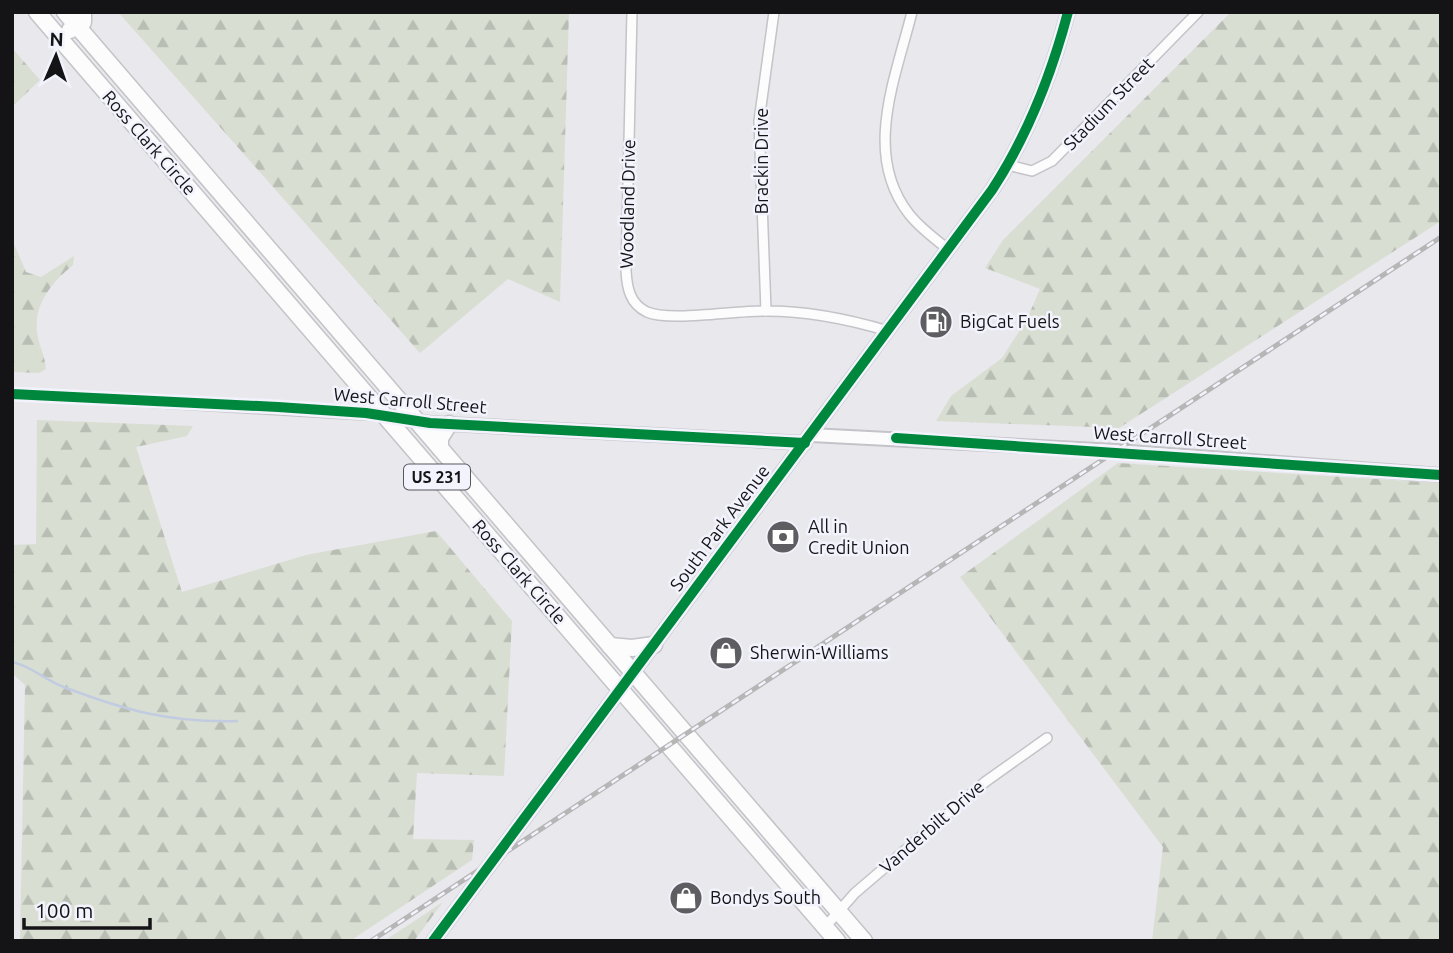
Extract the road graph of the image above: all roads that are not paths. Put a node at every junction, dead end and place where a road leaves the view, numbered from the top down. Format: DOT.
graph roads {
  1 [pos="37,12"];
  2 [pos="65,12"];
  3 [pos="632,12"];
  4 [pos="774,12"];
  5 [pos="912,12"];
  6 [pos="1068,12"];
  7 [pos="1198,12"];
  8 [pos="80,20"];
  9 [pos="50,27"];
  10 [pos="173,138"];
  11 [pos="158,153"];
  12 [pos="1008,165"];
  13 [pos="948,250"];
  14 [pos="766,311"];
  15 [pos="888,331"];
  16 [pos="12,394"];
  17 [pos="385,416"];
  18 [pos="417,421"];
  19 [pos="449,424"];
  20 [pos="808,439"];
  21 [pos="440,448"];
  22 [pos="1441,475"];
  23 [pos="484,499"];
  24 [pos="468,513"];
  25 [pos="569,597"];
  26 [pos="553,611"];
  27 [pos="654,645"];
  28 [pos="610,646"];
  29 [pos="633,672"];
  30 [pos="620,689"];
  31 [pos="1047,738"];
  32 [pos="841,914"];
  33 [pos="825,927"];
  34 [pos="433,941"];
  35 [pos="837,941"];
  36 [pos="864,941"];
  1 -- 9 [label="highway, Ross Clark Circle / US 231"];
  2 -- 8 [label="highway, Ross Clark Circle / US 231"];
  3 -- 14 [label="street, Woodland Drive"];
  4 -- 14 [label="street, Brackin Drive"];
  5 -- 13 [label="street"];
  6 -- 12 [label="street, South Park Avenue"];
  7 -- 12 [label="street, Stadium Street"];
  8 -- 9 [label="highway"];
  8 -- 10 [label="highway, Ross Clark Circle / US 231"];
  9 -- 11 [label="highway, Ross Clark Circle / US 231"];
  10 -- 11 [label="highway"];
  10 -- 18 [label="highway, Ross Clark Circle / US 231"];
  11 -- 17 [label="highway, Ross Clark Circle / US 231"];
  12 -- 13 [label="street, South Park Avenue"];
  13 -- 15 [label="street, South Park Avenue"];
  14 -- 15 [label="street, Woodland Drive"];
  15 -- 20 [label="street, South Park Avenue"];
  16 -- 17 [label="street, West Carroll Street"];
  17 -- 18 [label="street, West Carroll Street"];
  17 -- 24 [label="highway, Ross Clark Circle / US 231"];
  18 -- 19 [label="street, West Carroll Street"];
  18 -- 21 [label="highway, Ross Clark Circle / US 231"];
  19 -- 20 [label="street, West Carroll Street"];
  19 -- 21 [label="highway"];
  20 -- 22 [label="street, West Carroll Street"];
  20 -- 27 [label="street, South Park Avenue"];
  21 -- 23 [label="highway, Ross Clark Circle / US 231"];
  23 -- 24 [label="highway"];
  23 -- 25 [label="highway, Ross Clark Circle / US 231"];
  24 -- 26 [label="highway, Ross Clark Circle / US 231"];
  25 -- 26 [label="highway"];
  25 -- 28 [label="highway, Ross Clark Circle / US 231"];
  26 -- 30 [label="highway, Ross Clark Circle / US 231"];
  27 -- 28 [label="highway"];
  27 -- 29 [label="street, South Park Avenue"];
  28 -- 29 [label="highway, Ross Clark Circle / US 231"];
  29 -- 30 [label="street, South Park Avenue"];
  29 -- 32 [label="highway, Ross Clark Circle / US 231"];
  30 -- 33 [label="highway, Ross Clark Circle / US 231"];
  30 -- 34 [label="street, South Park Avenue"];
  31 -- 32 [label="street, Vanderbilt Drive"];
  32 -- 33 [label="street, Vanderbilt Drive"];
  32 -- 36 [label="highway, Ross Clark Circle / US 231"];
  33 -- 35 [label="highway, Ross Clark Circle / US 231"];
}
